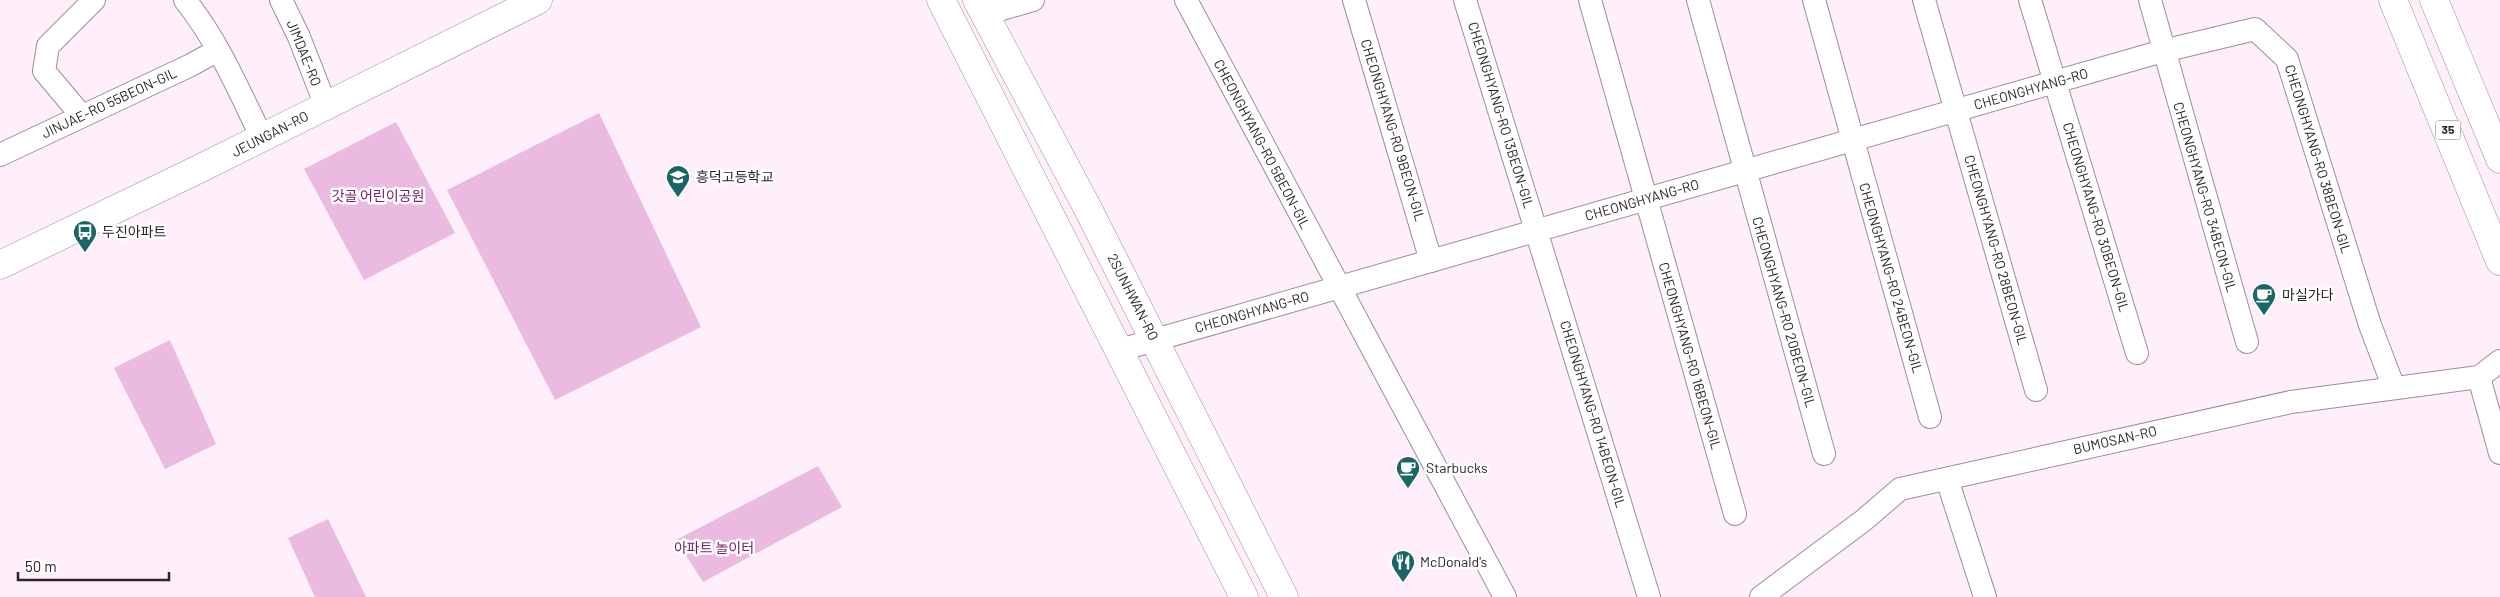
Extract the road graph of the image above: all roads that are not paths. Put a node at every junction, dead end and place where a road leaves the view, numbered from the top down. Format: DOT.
graph roads {
  1 [pos="94,0"];
  2 [pos="185,0"];
  3 [pos="281,0"];
  4 [pos="538,0"];
  5 [pos="941,0"];
  6 [pos="1033,0"];
  7 [pos="1186,0"];
  8 [pos="1354,0"];
  9 [pos="1466,0"];
  10 [pos="1590,0"];
  11 [pos="1698,0"];
  12 [pos="1814,0"];
  13 [pos="1924,0"];
  14 [pos="2030,0"];
  15 [pos="2150,0"];
  16 [pos="2394,0"];
  17 [pos="2434,0"];
  18 [pos="981,7"];
  19 [pos="218,50"];
  20 [pos="2163,51"];
  21 [pos="2055,82"];
  22 [pos="326,106"];
  23 [pos="1956,110"];
  24 [pos="81,115"];
  25 [pos="262,138"];
  26 [pos="1852,140"];
  27 [pos="0,154"];
  28 [pos="2500,159"];
  29 [pos="1745,171"];
  30 [pos="1646,199"];
  31 [pos="1536,230"];
  32 [pos="1431,261"];
  33 [pos="2500,261"];
  34 [pos="0,265"];
  35 [pos="1338,287"];
  36 [pos="1154,340"];
  37 [pos="2247,342"];
  38 [pos="1120,350"];
  39 [pos="2138,353"];
  40 [pos="2500,361"];
  41 [pos="2479,377"];
  42 [pos="2394,388"];
  43 [pos="2036,390"];
  44 [pos="1930,417"];
  45 [pos="2500,453"];
  46 [pos="1824,454"];
  47 [pos="1947,480"];
  48 [pos="1735,514"];
  49 [pos="1244,597"];
  50 [pos="1284,597"];
  51 [pos="1505,597"];
  52 [pos="1649,597"];
  53 [pos="1761,597"];
  54 [pos="1985,597"];
  1 -- 24 [label="street"];
  2 -- 19 [label="street"];
  3 -- 22 [label="street, JIMDAE-RO"];
  4 -- 22 [label="main road, JEUNGAN-RO"];
  5 -- 38 [label="main road"];
  6 -- 18 [label="street"];
  7 -- 35 [label="street, CHEONGHYANG-RO 5BEON-GIL"];
  8 -- 32 [label="street, CHEONGHYANG-RO 9BEON-GIL"];
  9 -- 31 [label="street, CHEONGHYANG-RO 13BEON-GIL"];
  10 -- 30 [label="street, CHEONGHYANG-RO 16BEON-GIL"];
  11 -- 29 [label="street, CHEONGHYANG-RO 20BEON-GIL"];
  12 -- 26 [label="street, CHEONGHYANG-RO 24BEON-GIL"];
  13 -- 23 [label="street, CHEONGHYANG-RO 28BEON-GIL"];
  14 -- 21 [label="street, CHEONGHYANG-RO 30BEON-GIL"];
  15 -- 20 [label="street, CHEONGHYANG-RO 34BEON-GIL"];
  16 -- 33 [label="main road, 35"];
  17 -- 28 [label="main road"];
  18 -- 36 [label="main road, 2SUNHWAN-RO"];
  19 -- 24 [label="street, JINJAE-RO 55BEON-GIL"];
  19 -- 25 [label="street"];
  20 -- 21 [label="street, CHEONGHYANG-RO"];
  20 -- 37 [label="street, CHEONGHYANG-RO 34BEON-GIL"];
  20 -- 42 [label="street, CHEONGHYANG-RO 38BEON-GIL"];
  21 -- 23 [label="street, CHEONGHYANG-RO"];
  21 -- 39 [label="street, CHEONGHYANG-RO 30BEON-GIL"];
  22 -- 25 [label="main road, JEUNGAN-RO"];
  23 -- 26 [label="street, CHEONGHYANG-RO"];
  23 -- 43 [label="street, CHEONGHYANG-RO 28BEON-GIL"];
  24 -- 27 [label="street, JINJAE-RO 55BEON-GIL"];
  25 -- 34 [label="main road, JEUNGAN-RO"];
  26 -- 29 [label="street, CHEONGHYANG-RO"];
  26 -- 44 [label="street, CHEONGHYANG-RO 24BEON-GIL"];
  29 -- 30 [label="street, CHEONGHYANG-RO"];
  29 -- 46 [label="street, CHEONGHYANG-RO 20BEON-GIL"];
  30 -- 31 [label="street, CHEONGHYANG-RO"];
  30 -- 48 [label="street, CHEONGHYANG-RO 16BEON-GIL"];
  31 -- 32 [label="street, CHEONGHYANG-RO"];
  31 -- 52 [label="street, CHEONGHYANG-RO 14BEON-GIL"];
  32 -- 35 [label="street, CHEONGHYANG-RO"];
  35 -- 36 [label="street, CHEONGHYANG-RO"];
  35 -- 51 [label="street, CHEONGHYANG-RO 5BEON-GIL"];
  36 -- 38 [label="street, CHEONGHYANG-RO"];
  36 -- 50 [label="main road, 2SUNHWAN-RO"];
  38 -- 49 [label="main road"];
  40 -- 41 [label="street, BUMOSAN-RO"];
  41 -- 42 [label="street, BUMOSAN-RO"];
  41 -- 45 [label="street"];
  42 -- 47 [label="street, BUMOSAN-RO"];
  47 -- 53 [label="street, BUMOSAN-RO"];
  47 -- 54 [label="street"];
}
